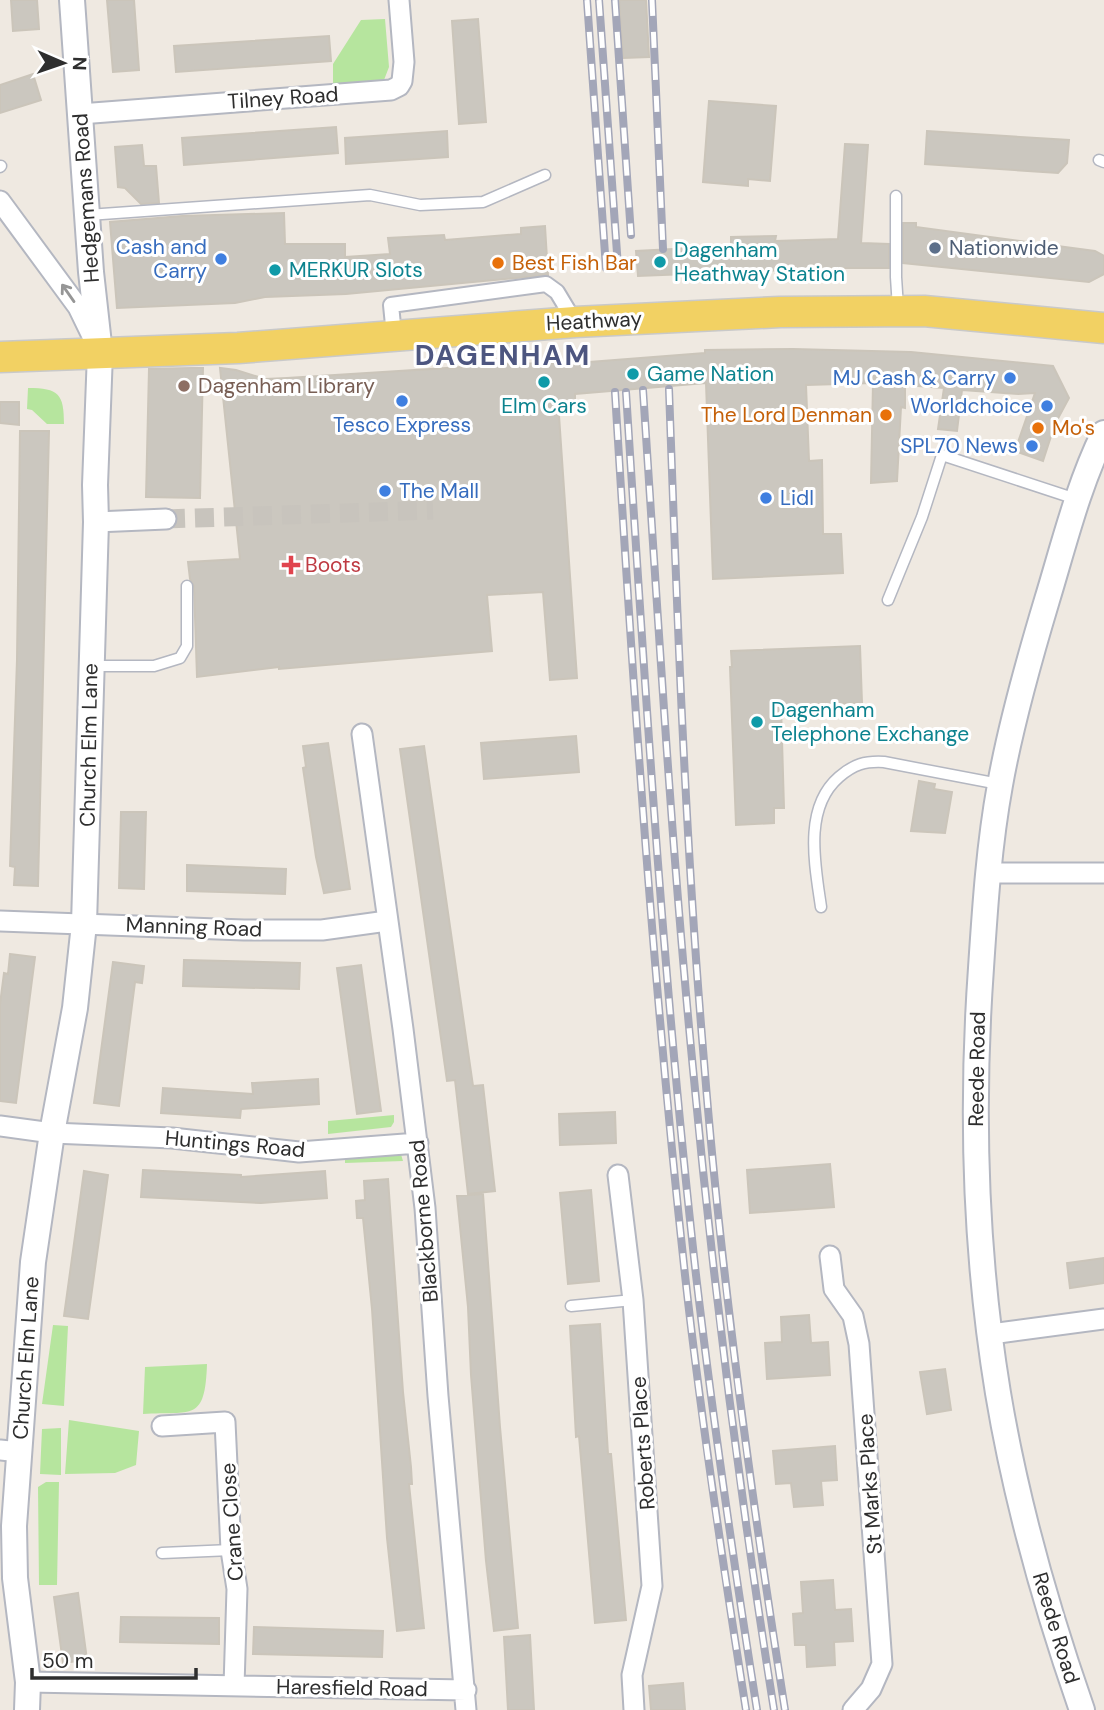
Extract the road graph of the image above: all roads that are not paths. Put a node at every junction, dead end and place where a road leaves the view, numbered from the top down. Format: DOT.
graph roads {
  1 [pos="72,0"];
  2 [pos="399,0"];
  3 [pos="80,114"];
  4 [pos="545,175"];
  5 [pos="897,196"];
  6 [pos="0,201"];
  7 [pos="87,215"];
  8 [pos="898,312"];
  9 [pos="575,322"];
  10 [pos="1104,328"];
  11 [pos="394,335"];
  12 [pos="100,354"];
  13 [pos="0,357"];
  14 [pos="1102,440"];
  15 [pos="1077,499"];
  16 [pos="166,519"];
  17 [pos="96,523"];
  18 [pos="187,586"];
  19 [pos="888,600"];
  20 [pos="91,666"];
  21 [pos="362,734"];
  22 [pos="1000,784"];
  23 [pos="988,873"];
  24 [pos="1104,873"];
  25 [pos="821,906"];
  26 [pos="0,921"];
  27 [pos="387,921"];
  28 [pos="84,924"];
  29 [pos="0,1126"];
  30 [pos="52,1133"];
  31 [pos="418,1143"];
  32 [pos="618,1175"];
  33 [pos="830,1256"];
  34 [pos="633,1300"];
  35 [pos="571,1306"];
  36 [pos="1104,1319"];
  37 [pos="991,1334"];
  38 [pos="162,1426"];
  39 [pos="10,1451"];
  40 [pos="231,1550"];
  41 [pos="162,1553"];
  42 [pos="28,1682"];
  43 [pos="234,1686"];
  44 [pos="466,1690"];
  45 [pos="27,1710"];
  46 [pos="466,1710"];
  47 [pos="634,1710"];
  48 [pos="853,1710"];
  49 [pos="1082,1710"];
  1 -- 3 [label="street, Hedgemans Road"];
  2 -- 3 [label="street, Tilney Road"];
  3 -- 7 [label="street, Hedgemans Road"];
  4 -- 7 [label="lane"];
  5 -- 8 [label="lane"];
  12 -- 6 [label="street, one-way"];
  7 -- 12 [label="street, Hedgemans Road"];
  8 -- 9 [label="main road, Heathway"];
  8 -- 10 [label="main road, Heathway"];
  9 -- 11 [label="main road, Heathway"];
  9 -- 11 [label="street"];
  11 -- 12 [label="main road, Heathway"];
  12 -- 13 [label="main road, Heathway"];
  12 -- 17 [label="street, Church Elm Lane"];
  14 -- 15 [label="street, Reede Road"];
  15 -- 19 [label="lane"];
  15 -- 22 [label="street, Reede Road"];
  16 -- 17 [label="street"];
  17 -- 20 [label="street, Church Elm Lane"];
  18 -- 20 [label="lane"];
  20 -- 28 [label="street, Church Elm Lane"];
  21 -- 27 [label="street, Blackborne Road"];
  22 -- 23 [label="street, Reede Road"];
  22 -- 25 [label="lane"];
  23 -- 24 [label="street"];
  23 -- 37 [label="street, Reede Road"];
  26 -- 28 [label="street, Manning Road"];
  27 -- 28 [label="street, Manning Road"];
  27 -- 31 [label="street, Blackborne Road"];
  28 -- 30 [label="street, Church Elm Lane"];
  29 -- 30 [label="street"];
  30 -- 31 [label="street, Huntings Road"];
  30 -- 39 [label="street, Church Elm Lane"];
  31 -- 44 [label="street, Blackborne Road"];
  32 -- 34 [label="street, Roberts Place"];
  33 -- 48 [label="street, St Marks Place"];
  34 -- 35 [label="lane"];
  34 -- 47 [label="street, Roberts Place"];
  36 -- 37 [label="street"];
  37 -- 49 [label="street, Reede Road"];
  38 -- 40 [label="street, Crane Close"];
  39 -- 42 [label="street, Church Elm Lane"];
  40 -- 41 [label="lane"];
  40 -- 43 [label="street, Crane Close"];
  42 -- 43 [label="street, Haresfield Road"];
  42 -- 45 [label="street, Church Elm Lane"];
  43 -- 44 [label="street, Haresfield Road"];
  44 -- 46 [label="street, Blackborne Road"];
}
